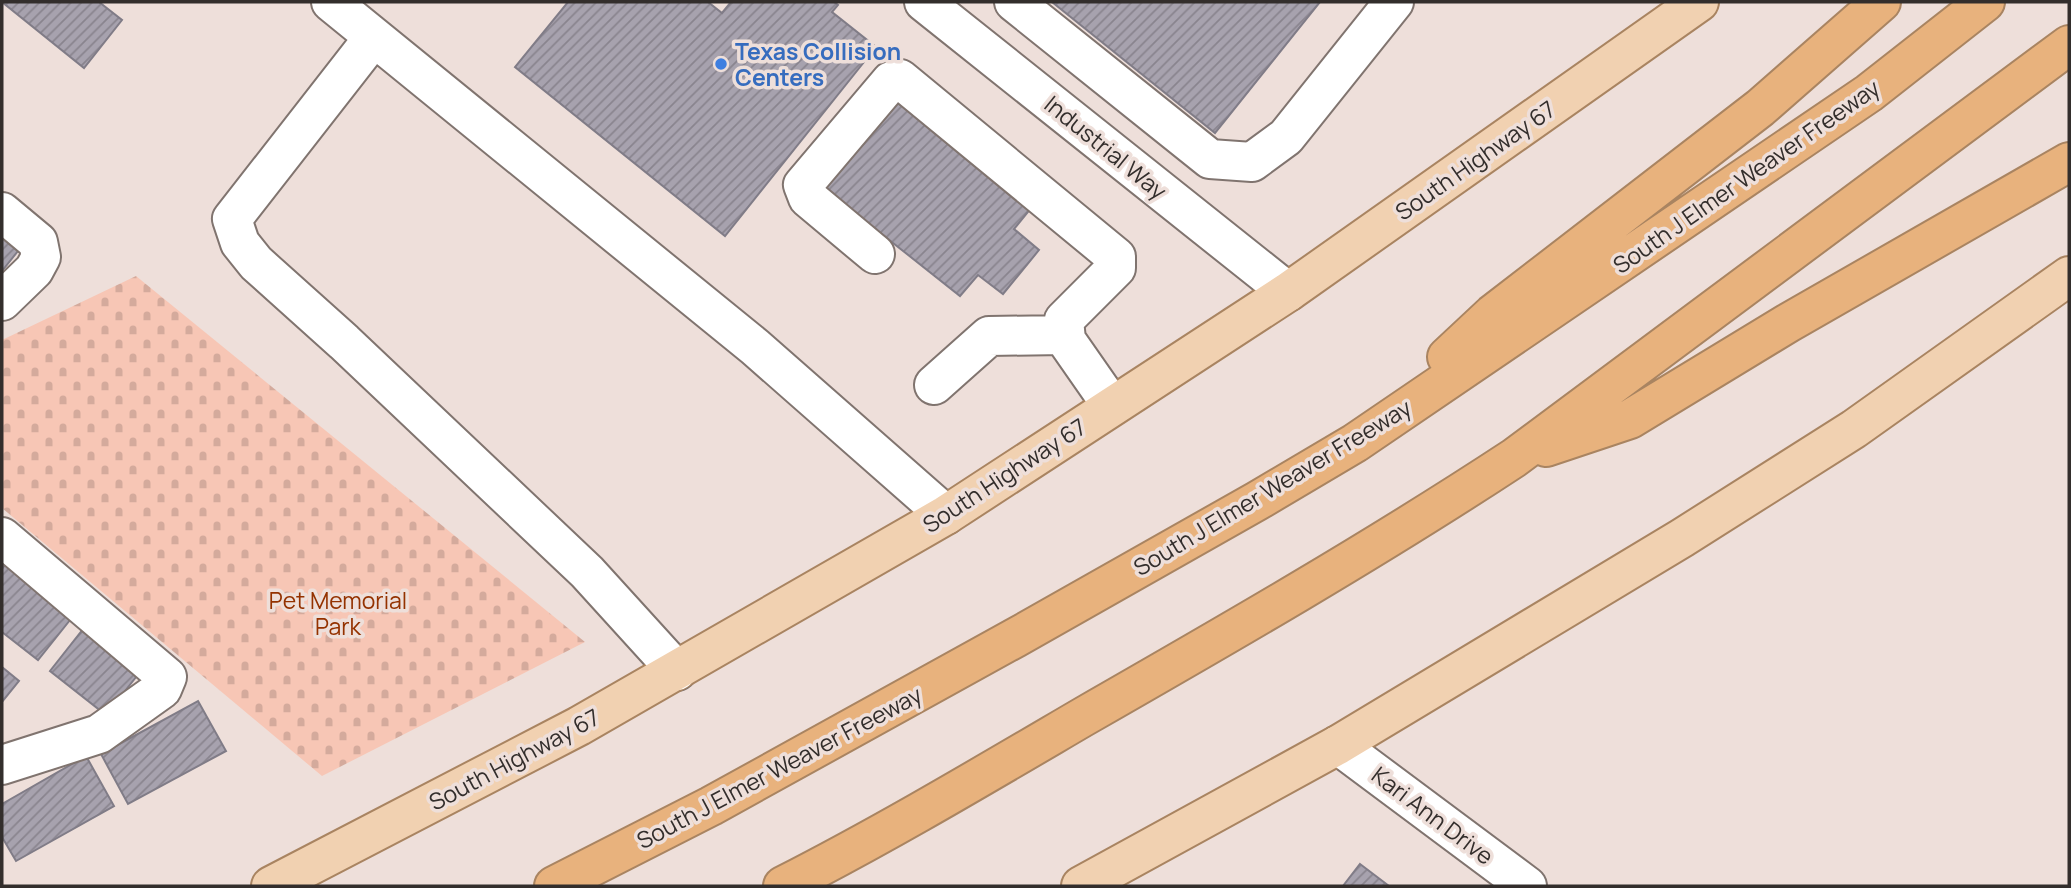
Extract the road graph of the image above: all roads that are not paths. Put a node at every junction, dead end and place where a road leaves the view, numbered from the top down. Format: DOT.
graph roads {
  1 [pos="331,2"];
  2 [pos="924,2"];
  3 [pos="1014,2"];
  4 [pos="1394,2"];
  5 [pos="1699,2"];
  6 [pos="1881,2"];
  7 [pos="1985,2"];
  8 [pos="373,37"];
  9 [pos="2069,45"];
  10 [pos="2069,162"];
  11 [pos="2,212"];
  12 [pos="875,254"];
  13 [pos="2069,276"];
  14 [pos="1288,292"];
  15 [pos="2,301"];
  16 [pos="1064,335"];
  17 [pos="934,385"];
  18 [pos="1112,406"];
  19 [pos="1355,443"];
  20 [pos="1514,458"];
  21 [pos="946,515"];
  22 [pos="2,537"];
  23 [pos="677,671"];
  24 [pos="1338,745"];
  25 [pos="2,765"];
  26 [pos="271,886"];
  27 [pos="554,886"];
  28 [pos="783,886"];
  29 [pos="1081,886"];
  30 [pos="1527,886"];
  1 -- 8 [label="street"];
  2 -- 14 [label="street, Industrial Way"];
  3 -- 4 [label="street"];
  5 -- 14 [label="main road, South Highway 67"];
  6 -- 19 [label="highway"];
  7 -- 19 [label="highway, South J Elmer Weaver Freeway"];
  8 -- 21 [label="street"];
  8 -- 23 [label="street"];
  9 -- 20 [label="highway"];
  10 -- 20 [label="highway"];
  11 -- 15 [label="street"];
  12 -- 16 [label="street"];
  13 -- 24 [label="main road"];
  14 -- 18 [label="main road, South Highway 67"];
  16 -- 17 [label="street"];
  16 -- 18 [label="street"];
  18 -- 21 [label="main road, South Highway 67"];
  19 -- 27 [label="highway, South J Elmer Weaver Freeway"];
  20 -- 28 [label="highway"];
  21 -- 23 [label="main road, South Highway 67"];
  22 -- 25 [label="street"];
  23 -- 26 [label="main road, South Highway 67"];
  24 -- 29 [label="main road"];
  24 -- 30 [label="street, Kari Ann Drive"];
}
